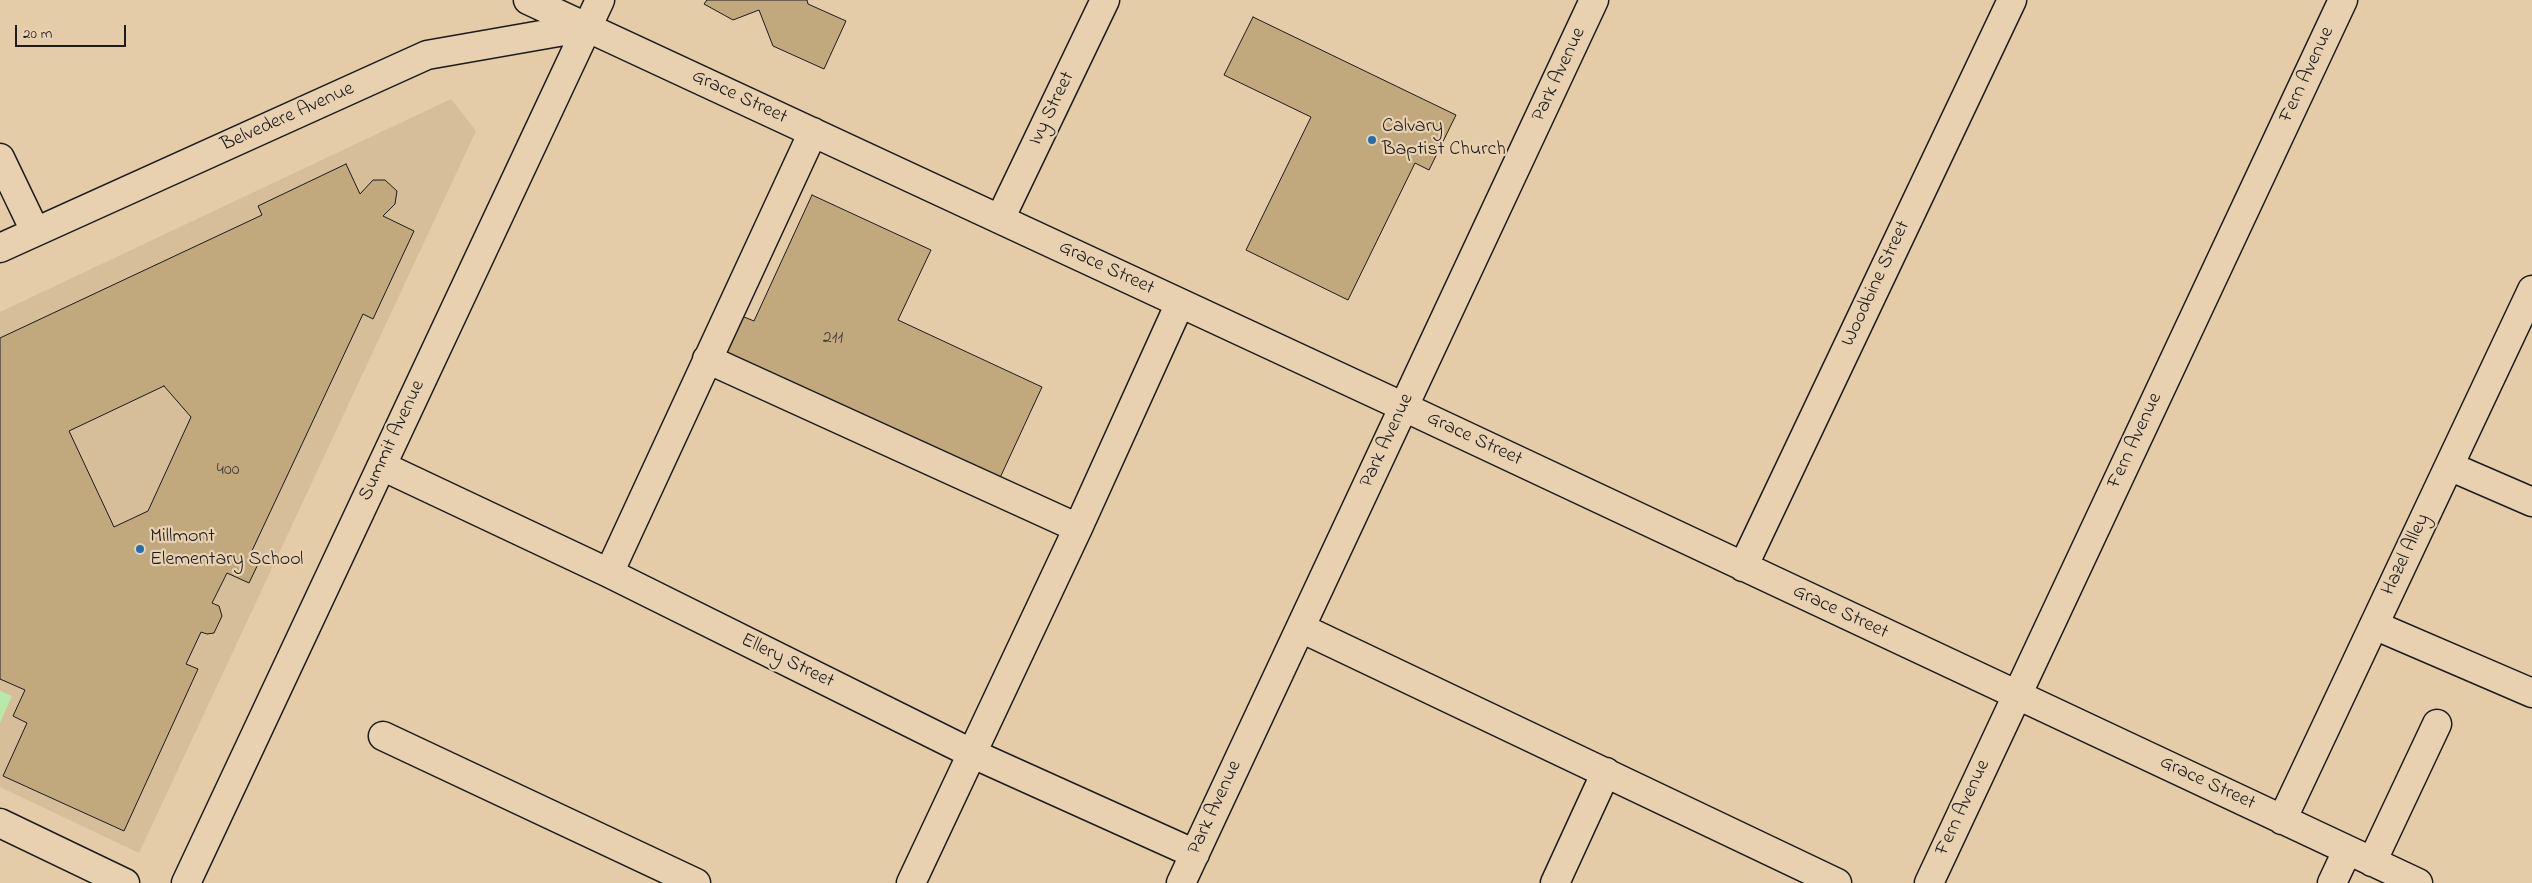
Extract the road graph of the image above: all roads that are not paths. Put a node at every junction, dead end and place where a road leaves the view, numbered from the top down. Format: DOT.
graph roads {
  1 [pos="528,0"];
  2 [pos="600,0"];
  3 [pos="1105,0"];
  4 [pos="1594,0"];
  5 [pos="2012,0"];
  6 [pos="2343,0"];
  7 [pos="587,28"];
  8 [pos="813,132"];
  9 [pos="0,158"];
  10 [pos="1000,219"];
  11 [pos="35,231"];
  12 [pos="0,248"];
  13 [pos="2532,290"];
  14 [pos="1180,303"];
  15 [pos="707,359"];
  16 [pos="1404,407"];
  17 [pos="382,466"];
  18 [pos="2449,466"];
  19 [pos="2532,502"];
  20 [pos="1078,528"];
  21 [pos="1743,567"];
  22 [pos="609,573"];
  23 [pos="2374,625"];
  24 [pos="1300,628"];
  25 [pos="2532,693"];
  26 [pos="2016,696"];
  27 [pos="2438,724"];
  28 [pos="383,736"];
  29 [pos="971,752"];
  30 [pos="1606,772"];
  31 [pos="2282,820"];
  32 [pos="0,823"];
  33 [pos="2347,850"];
  34 [pos="1195,854"];
  35 [pos="2372,862"];
  36 [pos="126,883"];
  37 [pos="186,883"];
  38 [pos="696,883"];
  39 [pos="911,883"];
  40 [pos="1181,883"];
  41 [pos="1554,883"];
  42 [pos="1837,883"];
  43 [pos="1929,883"];
  44 [pos="2332,883"];
  45 [pos="2418,883"];
  1 -- 7 [label="street, Grace Street"];
  2 -- 7 [label="street, Summit Avenue"];
  3 -- 10 [label="street, Ivy Street"];
  4 -- 16 [label="street, Park Avenue"];
  5 -- 21 [label="street, Woodbine Street"];
  6 -- 26 [label="street, Fern Avenue"];
  7 -- 8 [label="street, Grace Street"];
  7 -- 11 [label="street, Belvedere Avenue"];
  7 -- 17 [label="street, Summit Avenue"];
  8 -- 10 [label="street, Grace Street"];
  8 -- 15 [label="street"];
  9 -- 11 [label="street"];
  10 -- 14 [label="street, Grace Street"];
  11 -- 12 [label="street, Belvedere Avenue"];
  13 -- 18 [label="street, Hazel Alley"];
  14 -- 16 [label="street, Grace Street"];
  14 -- 20 [label="street"];
  15 -- 20 [label="street"];
  15 -- 22 [label="street"];
  16 -- 21 [label="street, Grace Street"];
  16 -- 24 [label="street, Park Avenue"];
  17 -- 22 [label="street, Ellery Street"];
  17 -- 37 [label="street, Summit Avenue"];
  18 -- 19 [label="street"];
  18 -- 23 [label="street, Hazel Alley"];
  20 -- 29 [label="street"];
  21 -- 26 [label="street, Grace Street"];
  22 -- 29 [label="street, Ellery Street"];
  23 -- 25 [label="street"];
  23 -- 31 [label="street, Hazel Alley"];
  24 -- 30 [label="street"];
  24 -- 34 [label="street, Park Avenue"];
  26 -- 31 [label="street, Grace Street"];
  26 -- 43 [label="street, Fern Avenue"];
  27 -- 35 [label="street"];
  28 -- 38 [label="street"];
  29 -- 34 [label="street, Ellery Street"];
  29 -- 39 [label="street"];
  30 -- 41 [label="street"];
  30 -- 42 [label="street"];
  31 -- 33 [label="street, Grace Street"];
  32 -- 36 [label="street"];
  33 -- 35 [label="street, Grace Street"];
  33 -- 44 [label="street"];
  34 -- 40 [label="street, Park Avenue"];
  35 -- 45 [label="street, Grace Street"];
}
